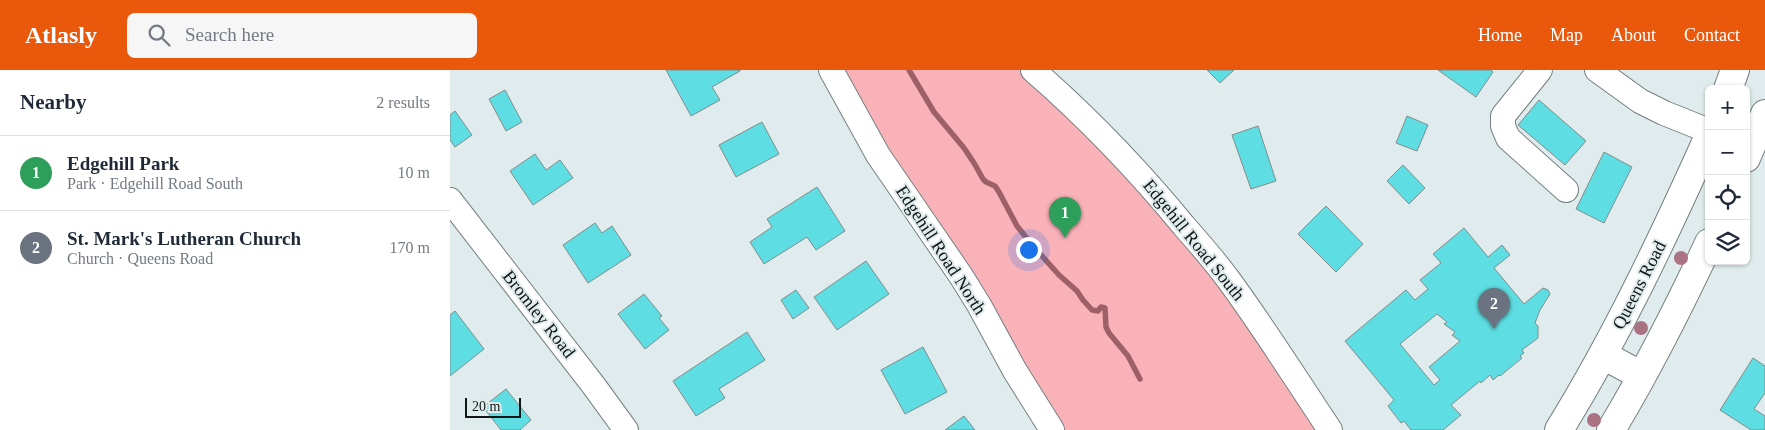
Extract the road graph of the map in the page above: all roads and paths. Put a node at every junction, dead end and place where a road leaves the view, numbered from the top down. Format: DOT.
graph roads {
  1 [pos="831,70"];
  2 [pos="1033,70"];
  3 [pos="1540,70"];
  4 [pos="1597,70"];
  5 [pos="1735,70"];
  6 [pos="1729,85"];
  7 [pos="1765,114"];
  8 [pos="1750,117"];
  9 [pos="1706,130"];
  10 [pos="1705,145"];
  11 [pos="1752,151"];
  12 [pos="1566,190"];
  13 [pos="450,200"];
  14 [pos="1705,251"];
  15 [pos="1603,355"];
  16 [pos="1642,376"];
  17 [pos="626,430"];
  18 [pos="1052,430"];
  19 [pos="1330,430"];
  20 [pos="1559,430"];
  21 [pos="1610,430"];
  1 -- 18 [label="street, Edgehill Road North"];
  2 -- 19 [label="street, Edgehill Road South"];
  3 -- 12 [label="street"];
  4 -- 9 [label="street"];
  5 -- 6 [label="main road"];
  7 -- 8 [label="street"];
  7 -- 11 [label="main road"];
  10 -- 15 [label="main road, Queens Road"];
  13 -- 17 [label="street, Bromley Road"];
  14 -- 16 [label="main road"];
  15 -- 16 [label="main road"];
  15 -- 20 [label="main road, Queens Road"];
  16 -- 21 [label="main road"];
}
